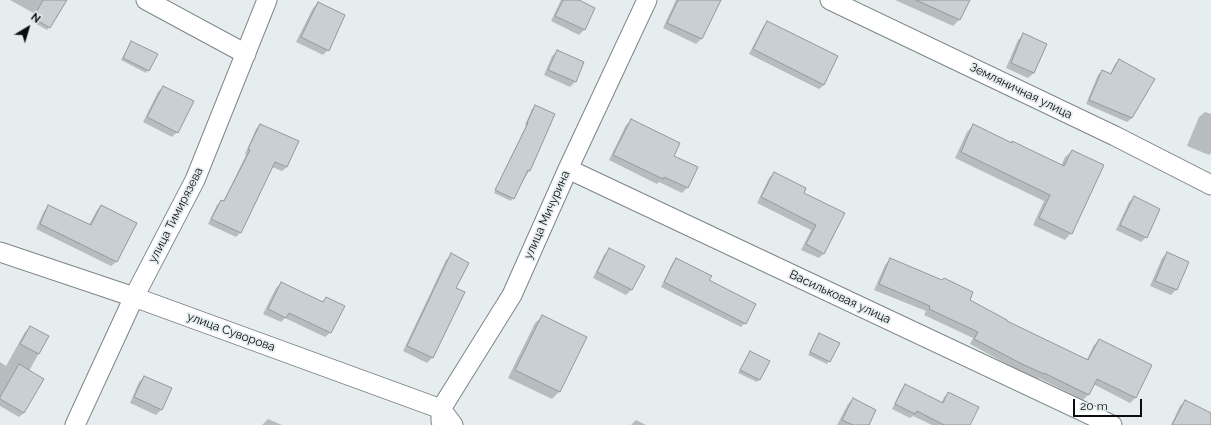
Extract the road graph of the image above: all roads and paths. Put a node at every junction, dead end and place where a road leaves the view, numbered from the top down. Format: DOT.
graph roads {
  1 [pos="146,0"];
  2 [pos="267,0"];
  3 [pos="647,0"];
  4 [pos="830,0"];
  5 [pos="246,54"];
  6 [pos="568,169"];
  7 [pos="1211,185"];
  8 [pos="0,252"];
  9 [pos="134,297"];
  10 [pos="441,417"];
  11 [pos="75,425"];
  12 [pos="453,425"];
  13 [pos="1112,425"];
  1 -- 5 [label="street"];
  2 -- 5 [label="street, улица Тимирязева"];
  3 -- 6 [label="street, улица Мичурина"];
  4 -- 7 [label="street, Земляничная улица"];
  5 -- 9 [label="street, улица Тимирязева"];
  6 -- 10 [label="street, улица Мичурина"];
  6 -- 13 [label="street, Васильковая улица"];
  8 -- 9 [label="street, улица Суворова"];
  9 -- 10 [label="street, улица Суворова"];
  9 -- 11 [label="street, улица Тимирязева"];
  10 -- 12 [label="street"];
}
